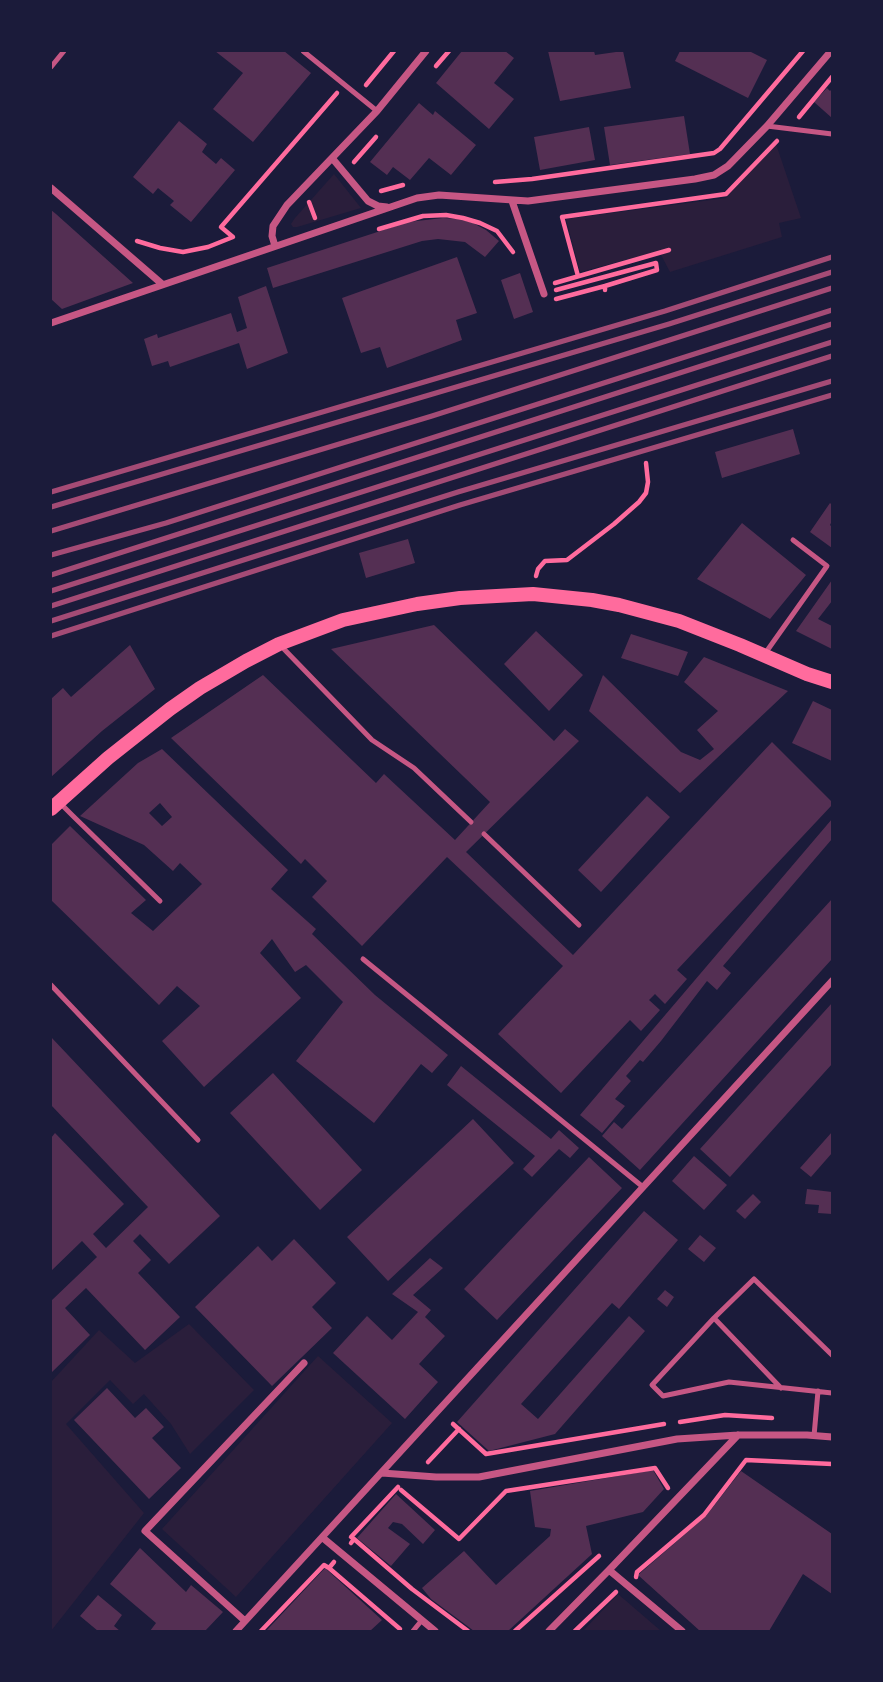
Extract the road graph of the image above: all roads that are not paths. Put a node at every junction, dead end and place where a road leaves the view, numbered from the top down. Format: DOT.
graph roads {
  1 [pos="64,51"];
  2 [pos="303,51"];
  3 [pos="426,51"];
  4 [pos="831,51"];
  5 [pos="51,66"];
  6 [pos="377,111"];
  7 [pos="767,126"];
  8 [pos="832,134"];
  9 [pos="332,158"];
  10 [pos="51,188"];
  11 [pos="512,201"];
  12 [pos="387,207"];
  13 [pos="275,246"];
  14 [pos="162,284"];
  15 [pos="544,294"];
  16 [pos="51,323"];
  17 [pos="793,540"];
  18 [pos="279,644"];
  19 [pos="764,655"];
  20 [pos="807,674"];
  21 [pos="832,682"];
  22 [pos="832,690"];
  23 [pos="55,805"];
  24 [pos="471,822"];
  25 [pos="484,834"];
  26 [pos="160,901"];
  27 [pos="579,925"];
  28 [pos="363,959"];
  29 [pos="832,981"];
  30 [pos="51,985"];
  31 [pos="198,1139"];
  32 [pos="643,1187"];
  33 [pos="714,1318"];
  34 [pos="832,1355"];
  35 [pos="304,1363"];
  36 [pos="781,1388"];
  37 [pos="818,1391"];
  38 [pos="832,1393"];
  39 [pos="738,1435"];
  40 [pos="814,1436"];
  41 [pos="832,1437"];
  42 [pos="382,1473"];
  43 [pos="323,1538"];
  44 [pos="609,1570"];
  45 [pos="422,1620"];
  46 [pos="246,1621"];
  47 [pos="236,1631"];
  48 [pos="413,1631"];
  49 [pos="435,1631"];
  50 [pos="549,1631"];
  51 [pos="682,1631"];
  1 -- 5 [label="lane"];
  2 -- 6 [label="lane"];
  3 -- 6 [label="street"];
  4 -- 7 [label="street"];
  6 -- 9 [label="street"];
  7 -- 8 [label="lane"];
  7 -- 11 [label="street"];
  9 -- 12 [label="street"];
  9 -- 13 [label="street"];
  10 -- 14 [label="street"];
  11 -- 12 [label="street"];
  11 -- 15 [label="street"];
  12 -- 13 [label="street"];
  13 -- 14 [label="street"];
  14 -- 16 [label="street"];
  17 -- 19 [label="lane"];
  18 -- 19 [label="main road"];
  18 -- 23 [label="main road"];
  18 -- 24 [label="lane"];
  19 -- 20 [label="main road"];
  20 -- 21 [label="main road"];
  20 -- 22 [label="main road"];
  23 -- 26 [label="lane"];
  25 -- 27 [label="lane"];
  28 -- 32 [label="lane"];
  29 -- 32 [label="street"];
  30 -- 31 [label="lane"];
  32 -- 42 [label="street"];
  33 -- 34 [label="lane"];
  33 -- 36 [label="lane"];
  33 -- 36 [label="lane"];
  35 -- 46 [label="street"];
  36 -- 37 [label="lane"];
  37 -- 38 [label="lane"];
  37 -- 40 [label="lane"];
  39 -- 40 [label="street"];
  39 -- 42 [label="street"];
  39 -- 44 [label="street"];
  40 -- 41 [label="street"];
  42 -- 43 [label="street"];
  43 -- 45 [label="street"];
  43 -- 46 [label="street"];
  44 -- 50 [label="street"];
  44 -- 51 [label="street"];
  45 -- 48 [label="lane"];
  45 -- 49 [label="street"];
  46 -- 47 [label="street"];
}
